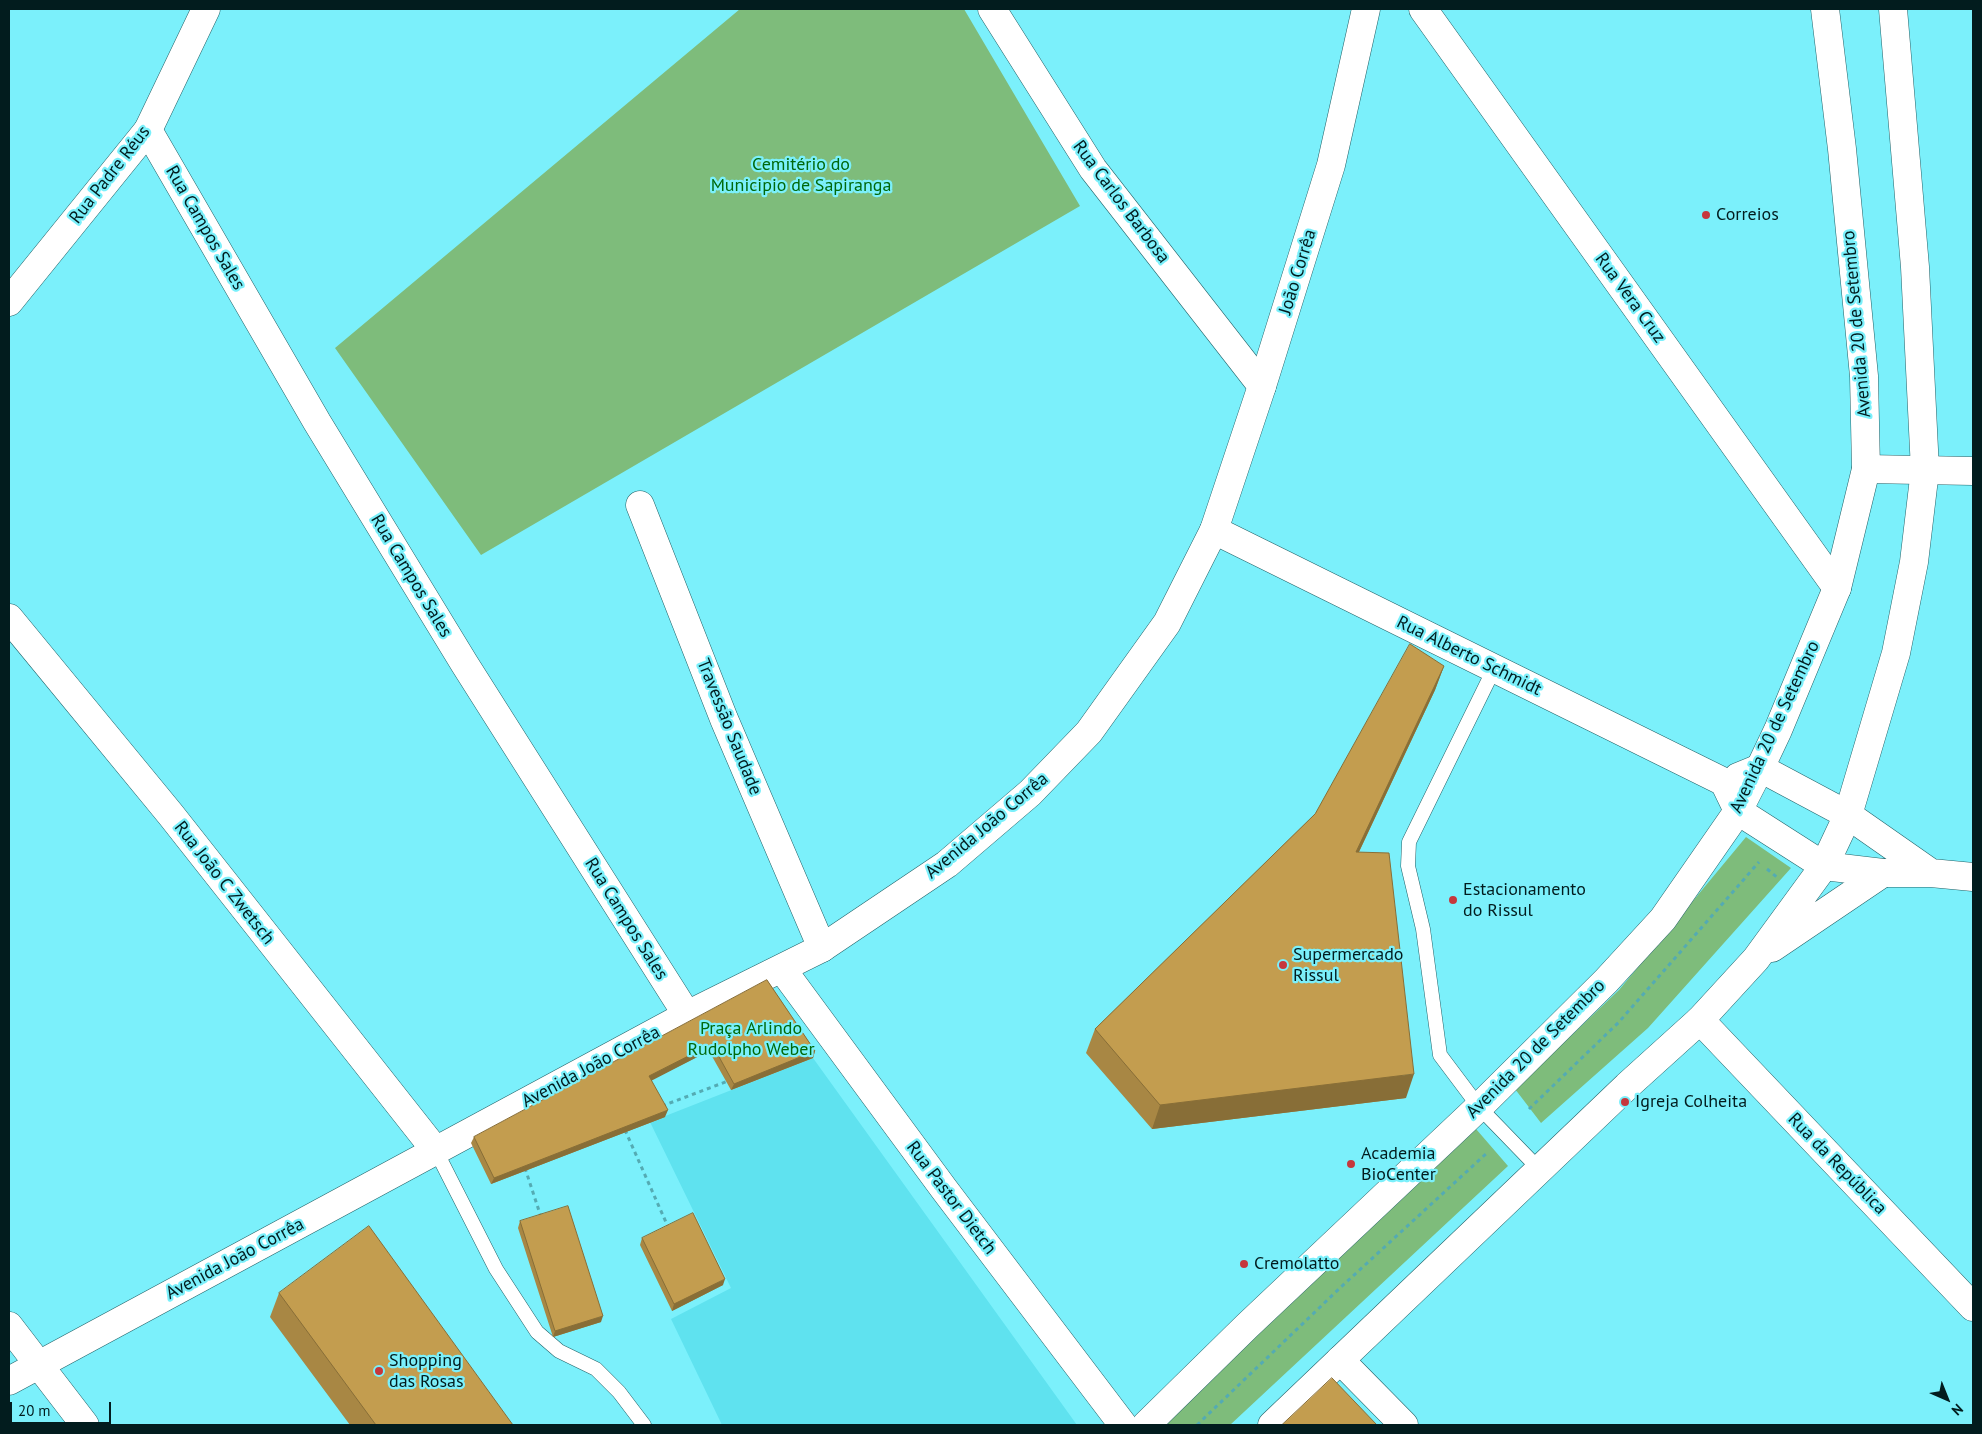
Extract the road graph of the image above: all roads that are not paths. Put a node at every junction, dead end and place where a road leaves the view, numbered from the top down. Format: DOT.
graph roads {
  1 [pos="206,9"];
  2 [pos="992,9"];
  3 [pos="1366,9"];
  4 [pos="1423,9"];
  5 [pos="1825,9"];
  6 [pos="1893,9"];
  7 [pos="148,130"];
  8 [pos="9,302"];
  9 [pos="1262,386"];
  10 [pos="1866,469"];
  11 [pos="1925,470"];
  12 [pos="1973,472"];
  13 [pos="640,505"];
  14 [pos="1214,530"];
  15 [pos="1837,588"];
  16 [pos="9,618"];
  17 [pos="1494,669"];
  18 [pos="1760,768"];
  19 [pos="1724,782"];
  20 [pos="1738,811"];
  21 [pos="1848,815"];
  22 [pos="1824,866"];
  23 [pos="1883,873"];
  24 [pos="1931,873"];
  25 [pos="1973,877"];
  26 [pos="822,948"];
  27 [pos="1756,958"];
  28 [pos="782,969"];
  29 [pos="687,1015"];
  30 [pos="1700,1020"];
  31 [pos="1479,1106"];
  32 [pos="436,1151"];
  33 [pos="1540,1170"];
  34 [pos="1973,1307"];
  35 [pos="9,1326"];
  36 [pos="1340,1360"];
  37 [pos="39,1364"];
  38 [pos="9,1381"];
  39 [pos="85,1425"];
  40 [pos="644,1425"];
  41 [pos="1123,1425"];
  42 [pos="1146,1425"];
  43 [pos="1272,1425"];
  44 [pos="1404,1425"];
  1 -- 7 [label="street, Rua Padre Réus"];
  2 -- 9 [label="street, Rua Carlos Barbosa"];
  3 -- 9 [label="street, João Corrêa"];
  4 -- 15 [label="street, Rua Vera Cruz"];
  5 -- 10 [label="street, Avenida 20 de Setembro"];
  6 -- 11 [label="street"];
  7 -- 8 [label="street, Rua Padre Réus"];
  7 -- 29 [label="street, Rua Campos Sales"];
  9 -- 14 [label="street, João Corrêa"];
  10 -- 11 [label="street"];
  10 -- 15 [label="street, Avenida 20 de Setembro"];
  11 -- 12 [label="street"];
  11 -- 21 [label="street"];
  13 -- 26 [label="street, Travessão Saudade"];
  14 -- 17 [label="street, Rua Alberto Schmidt"];
  14 -- 26 [label="street, Avenida João Corrêa"];
  15 -- 18 [label="street, Avenida 20 de Setembro"];
  16 -- 32 [label="street, Rua João C Zwetsch"];
  17 -- 19 [label="street, Rua Alberto Schmidt"];
  17 -- 31 [label="lane"];
  18 -- 19 [label="street"];
  18 -- 20 [label="street, Avenida 20 de Setembro"];
  18 -- 21 [label="street"];
  19 -- 20 [label="street"];
  20 -- 22 [label="street"];
  20 -- 31 [label="street, Avenida 20 de Setembro"];
  21 -- 22 [label="street"];
  21 -- 24 [label="street"];
  22 -- 23 [label="street"];
  22 -- 27 [label="street"];
  23 -- 24 [label="street"];
  23 -- 27 [label="street"];
  24 -- 25 [label="street"];
  26 -- 28 [label="street, Avenida João Corrêa"];
  27 -- 30 [label="street"];
  28 -- 29 [label="street, Avenida João Corrêa"];
  28 -- 41 [label="street, Rua Pastor Dietch"];
  29 -- 32 [label="street, Avenida João Corrêa"];
  30 -- 33 [label="street"];
  30 -- 34 [label="street, Rua da República"];
  31 -- 33 [label="lane"];
  31 -- 42 [label="street, Avenida 20 de Setembro"];
  32 -- 37 [label="street, Avenida João Corrêa"];
  32 -- 40 [label="lane"];
  33 -- 36 [label="street"];
  35 -- 37 [label="street"];
  36 -- 43 [label="street"];
  36 -- 44 [label="street"];
  37 -- 38 [label="street, Avenida João Corrêa"];
  37 -- 39 [label="street"];
}
